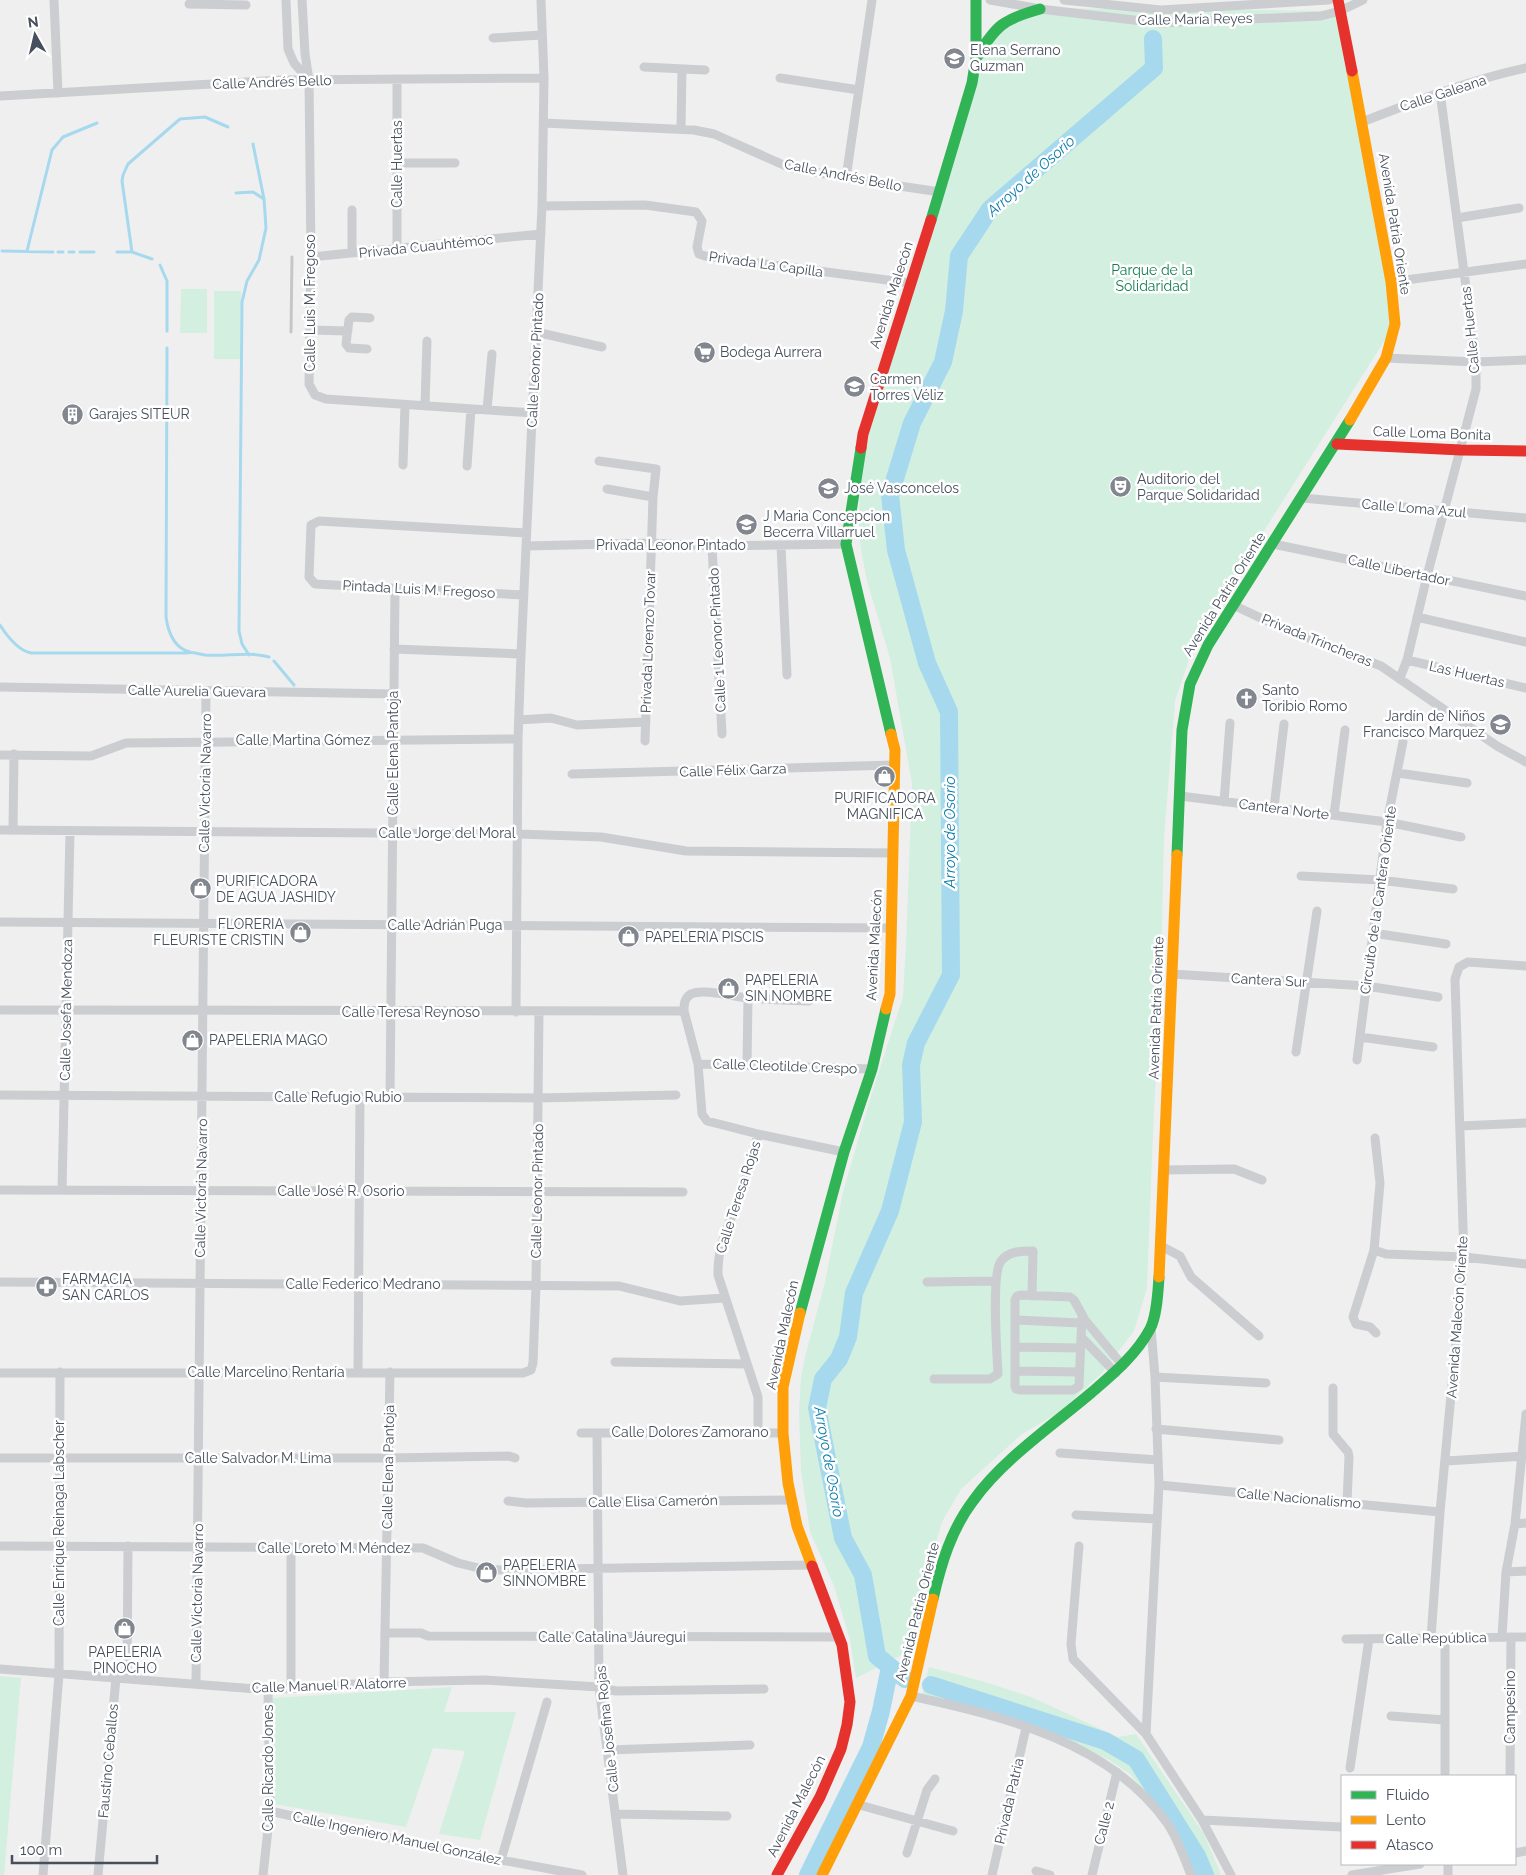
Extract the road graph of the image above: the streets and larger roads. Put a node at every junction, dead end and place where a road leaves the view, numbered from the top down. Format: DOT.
graph roads {
  1 [pos="54,0"];
  2 [pos="286,0"];
  3 [pos="302,0"];
  4 [pos="541,0"];
  5 [pos="872,0"];
  6 [pos="976,0"];
  7 [pos="990,0"];
  8 [pos="1064,0"];
  9 [pos="1330,0"];
  10 [pos="1363,0"];
  11 [pos="202,2"];
  12 [pos="230,3"];
  13 [pos="189,4"];
  14 [pos="246,5"];
  15 [pos="1339,6"];
  16 [pos="1040,9"];
  17 [pos="542,35"];
  18 [pos="493,38"];
  19 [pos="976,58"];
  20 [pos="644,67"];
  21 [pos="1526,68"];
  22 [pos="682,69"];
  23 [pos="705,70"];
  24 [pos="544,78"];
  25 [pos="780,78"];
  26 [pos="397,79"];
  27 [pos="309,80"];
  28 [pos="859,90"];
  29 [pos="1440,92"];
  30 [pos="58,93"];
  31 [pos="0,96"];
  32 [pos="1362,122"];
  33 [pos="543,124"];
  34 [pos="681,129"];
  35 [pos="398,163"];
  36 [pos="455,163"];
  37 [pos="846,178"];
  38 [pos="940,192"];
  39 [pos="542,206"];
  40 [pos="1520,208"];
  41 [pos="352,210"];
  42 [pos="1457,218"];
  43 [pos="541,234"];
  44 [pos="397,249"];
  45 [pos="352,253"];
  46 [pos="311,258"];
  47 [pos="1526,264"];
  48 [pos="1464,272"];
  49 [pos="1391,282"];
  50 [pos="910,283"];
  51 [pos="370,318"];
  52 [pos="310,330"];
  53 [pos="348,332"];
  54 [pos="536,332"];
  55 [pos="427,341"];
  56 [pos="602,347"];
  57 [pos="367,349"];
  58 [pos="492,354"];
  59 [pos="1386,358"];
  60 [pos="1526,360"];
  61 [pos="1476,362"];
  62 [pos="405,404"];
  63 [pos="425,406"];
  64 [pos="471,409"];
  65 [pos="487,410"];
  66 [pos="533,413"];
  67 [pos="1337,444"];
  68 [pos="1461,450"];
  69 [pos="1526,451"];
  70 [pos="599,462"];
  71 [pos="402,465"];
  72 [pos="467,466"];
  73 [pos="606,489"];
  74 [pos="653,497"];
  75 [pos="1302,498"];
  76 [pos="1445,511"];
  77 [pos="1526,518"];
  78 [pos="526,533"];
  79 [pos="651,543"];
  80 [pos="846,544"];
  81 [pos="1273,544"];
  82 [pos="781,545"];
  83 [pos="526,546"];
  84 [pos="712,546"];
  85 [pos="1427,576"];
  86 [pos="395,588"];
  87 [pos="524,595"];
  88 [pos="1526,596"];
  89 [pos="1233,605"];
  90 [pos="1417,617"];
  91 [pos="1526,642"];
  92 [pos="394,649"];
  93 [pos="521,654"];
  94 [pos="1407,660"];
  95 [pos="787,675"];
  96 [pos="1400,678"];
  97 [pos="0,688"];
  98 [pos="1526,688"];
  99 [pos="206,691"];
  100 [pos="394,694"];
  101 [pos="519,720"];
  102 [pos="646,722"];
  103 [pos="1230,723"];
  104 [pos="1284,724"];
  105 [pos="1345,730"];
  106 [pos="722,734"];
  107 [pos="518,739"];
  108 [pos="393,740"];
  109 [pos="206,741"];
  110 [pos="645,741"];
  111 [pos="1403,742"];
  112 [pos="14,754"];
  113 [pos="0,755"];
  114 [pos="1526,762"];
  115 [pos="894,765"];
  116 [pos="1398,773"];
  117 [pos="572,774"];
  118 [pos="1468,783"];
  119 [pos="1180,796"];
  120 [pos="1224,802"];
  121 [pos="1274,808"];
  122 [pos="1334,815"];
  123 [pos="1388,822"];
  124 [pos="0,830"];
  125 [pos="13,830"];
  126 [pos="70,831"];
  127 [pos="205,832"];
  128 [pos="393,833"];
  129 [pos="518,834"];
  130 [pos="1461,837"];
  131 [pos="892,853"];
  132 [pos="1301,876"];
  133 [pos="1380,880"];
  134 [pos="1453,889"];
  135 [pos="1317,911"];
  136 [pos="0,922"];
  137 [pos="68,923"];
  138 [pos="204,924"];
  139 [pos="392,925"];
  140 [pos="517,926"];
  141 [pos="891,928"];
  142 [pos="1373,933"];
  143 [pos="1446,944"];
  144 [pos="1526,966"];
  145 [pos="1172,974"];
  146 [pos="1307,982"];
  147 [pos="1366,986"];
  148 [pos="1438,997"];
  149 [pos="748,998"];
  150 [pos="809,1000"];
  151 [pos="0,1010"];
  152 [pos="66,1010"];
  153 [pos="203,1011"];
  154 [pos="684,1011"];
  155 [pos="391,1012"];
  156 [pos="516,1012"];
  157 [pos="539,1012"];
  158 [pos="1360,1037"];
  159 [pos="1433,1048"];
  160 [pos="1296,1052"];
  161 [pos="1357,1060"];
  162 [pos="698,1064"];
  163 [pos="747,1065"];
  164 [pos="872,1069"];
  165 [pos="0,1095"];
  166 [pos="676,1095"];
  167 [pos="64,1096"];
  168 [pos="202,1097"];
  169 [pos="360,1097"];
  170 [pos="390,1097"];
  171 [pos="538,1098"];
  172 [pos="1526,1123"];
  173 [pos="1460,1126"];
  174 [pos="758,1134"];
  175 [pos="1375,1138"];
  176 [pos="844,1152"];
  177 [pos="1164,1170"];
  178 [pos="1262,1180"];
  179 [pos="0,1190"];
  180 [pos="62,1190"];
  181 [pos="201,1190"];
  182 [pos="360,1191"];
  183 [pos="537,1191"];
  184 [pos="683,1192"];
  185 [pos="1161,1246"];
  186 [pos="1374,1250"];
  187 [pos="1464,1257"];
  188 [pos="1526,1264"];
  189 [pos="996,1281"];
  190 [pos="0,1282"];
  191 [pos="928,1282"];
  192 [pos="200,1283"];
  193 [pos="359,1284"];
  194 [pos="536,1285"];
  195 [pos="1032,1296"];
  196 [pos="724,1298"];
  197 [pos="1082,1319"];
  198 [pos="1015,1320"];
  199 [pos="1151,1328"];
  200 [pos="1376,1333"];
  201 [pos="1259,1336"];
  202 [pos="1081,1337"];
  203 [pos="1102,1342"];
  204 [pos="1015,1347"];
  205 [pos="1080,1348"];
  206 [pos="1094,1351"];
  207 [pos="615,1362"];
  208 [pos="747,1364"];
  209 [pos="530,1370"];
  210 [pos="1120,1370"];
  211 [pos="1015,1371"];
  212 [pos="0,1372"];
  213 [pos="60,1372"];
  214 [pos="200,1372"];
  215 [pos="358,1372"];
  216 [pos="390,1372"];
  217 [pos="1079,1372"];
  218 [pos="1155,1377"];
  219 [pos="934,1379"];
  220 [pos="1266,1383"];
  221 [pos="1333,1388"];
  222 [pos="1526,1414"];
  223 [pos="1156,1430"];
  224 [pos="581,1433"];
  225 [pos="598,1433"];
  226 [pos="758,1433"];
  227 [pos="783,1433"];
  228 [pos="1279,1440"];
  229 [pos="1060,1453"];
  230 [pos="1523,1456"];
  231 [pos="0,1458"];
  232 [pos="60,1458"];
  233 [pos="199,1458"];
  234 [pos="388,1458"];
  235 [pos="515,1458"];
  236 [pos="1158,1460"];
  237 [pos="1446,1461"];
  238 [pos="1158,1485"];
  239 [pos="792,1500"];
  240 [pos="598,1501"];
  241 [pos="512,1502"];
  242 [pos="1347,1502"];
  243 [pos="1440,1512"];
  244 [pos="1076,1515"];
  245 [pos="1157,1519"];
  246 [pos="1526,1523"];
  247 [pos="1515,1524"];
  248 [pos="0,1546"];
  249 [pos="59,1546"];
  250 [pos="128,1546"];
  251 [pos="1079,1546"];
  252 [pos="198,1547"];
  253 [pos="292,1547"];
  254 [pos="386,1548"];
  255 [pos="813,1565"];
  256 [pos="598,1569"];
  257 [pos="1526,1571"];
  258 [pos="1506,1572"];
  259 [pos="385,1633"];
  260 [pos="839,1637"];
  261 [pos="1506,1637"];
  262 [pos="1526,1637"];
  263 [pos="599,1638"];
  264 [pos="1431,1638"];
  265 [pos="1445,1638"];
  266 [pos="1369,1639"];
  267 [pos="1346,1640"];
  268 [pos="0,1669"];
  269 [pos="59,1674"];
  270 [pos="116,1678"];
  271 [pos="127,1679"];
  272 [pos="384,1682"];
  273 [pos="196,1684"];
  274 [pos="599,1687"];
  275 [pos="291,1688"];
  276 [pos="764,1689"];
  277 [pos="268,1690"];
  278 [pos="911,1696"];
  279 [pos="547,1702"];
  280 [pos="1391,1716"];
  281 [pos="1445,1720"];
  282 [pos="1026,1728"];
  283 [pos="1146,1734"];
  284 [pos="750,1745"];
  285 [pos="608,1750"];
  286 [pos="1350,1768"];
  287 [pos="1117,1772"];
  288 [pos="1445,1775"];
  289 [pos="1510,1775"];
  290 [pos="936,1779"];
  291 [pos="856,1804"];
  292 [pos="270,1811"];
  293 [pos="616,1814"];
  294 [pos="727,1816"];
  295 [pos="1202,1820"];
  296 [pos="918,1821"];
  297 [pos="1341,1827"];
  298 [pos="953,1831"];
  299 [pos="907,1853"];
  300 [pos="501,1860"];
  301 [pos="1414,1865"];
  302 [pos="1036,1871"];
  303 [pos="43,1875"];
  304 [pos="98,1875"];
  305 [pos="263,1875"];
  306 [pos="582,1875"];
  307 [pos="623,1875"];
  308 [pos="777,1875"];
  309 [pos="822,1875"];
  310 [pos="992,1875"];
  311 [pos="1050,1875"];
  312 [pos="1092,1875"];
  313 [pos="1191,1875"];
  314 [pos="1231,1875"];
  315 [pos="1352,1875"];
  1 -- 30 [label="street"];
  2 -- 27 [label="street"];
  3 -- 27 [label="street, Calle Luis M. Fregoso"];
  4 -- 17 [label="street, Calle Leonor Pintado"];
  5 -- 28 [label="street"];
  6 -- 19 [label="street, Avenida Malecón"];
  7 -- 16 [label="street, Calle María Reyes"];
  8 -- 9 [label="street, Calle María Reyes"];
  10 -- 15 [label="street, Calle María Reyes"];
  11 -- 12 [label="street"];
  11 -- 13 [label="street"];
  12 -- 14 [label="street"];
  15 -- 16 [label="street, Calle María Reyes"];
  15 -- 32 [label="street, Avenida Patria Oriente"];
  16 -- 19 [label="street"];
  17 -- 18 [label="street"];
  17 -- 24 [label="street, Calle Leonor Pintado"];
  19 -- 38 [label="street, Avenida Malecón"];
  20 -- 22 [label="street"];
  21 -- 29 [label="street, Calle Galeana"];
  22 -- 23 [label="street"];
  22 -- 34 [label="street"];
  24 -- 26 [label="street, Calle Andrés Bello"];
  24 -- 33 [label="street, Calle Leonor Pintado"];
  25 -- 28 [label="street"];
  26 -- 27 [label="street, Calle Andrés Bello"];
  26 -- 35 [label="street, Calle Huertas"];
  27 -- 30 [label="street, Calle Andrés Bello"];
  27 -- 46 [label="street, Calle Luis M. Fregoso"];
  28 -- 37 [label="street"];
  29 -- 32 [label="street, Calle Galeana"];
  29 -- 42 [label="street, Calle Huertas"];
  30 -- 31 [label="street, Calle Andrés Bello"];
  32 -- 49 [label="street, Avenida Patria Oriente"];
  33 -- 34 [label="street, Calle Andrés Bello"];
  33 -- 39 [label="street, Calle Leonor Pintado"];
  34 -- 37 [label="street, Calle Andrés Bello"];
  35 -- 36 [label="street"];
  35 -- 44 [label="street, Calle Huertas"];
  37 -- 38 [label="street, Calle Andrés Bello"];
  38 -- 50 [label="street, Avenida Malecón"];
  39 -- 43 [label="street, Calle Leonor Pintado"];
  39 -- 50 [label="street, Privada La Capilla"];
  40 -- 42 [label="street"];
  41 -- 45 [label="street"];
  42 -- 48 [label="street, Calle Huertas"];
  43 -- 44 [label="street, Privada Cuauhtémoc"];
  43 -- 54 [label="street, Calle Leonor Pintado"];
  44 -- 45 [label="street, Privada Cuauhtémoc"];
  45 -- 46 [label="street, Privada Cuauhtémoc"];
  46 -- 52 [label="street, Calle Luis M. Fregoso"];
  47 -- 48 [label="street"];
  48 -- 49 [label="street"];
  48 -- 61 [label="street, Calle Huertas"];
  49 -- 59 [label="street, Avenida Patria Oriente"];
  50 -- 80 [label="street, Avenida Malecón"];
  51 -- 53 [label="street"];
  52 -- 53 [label="street"];
  52 -- 62 [label="street, Calle Luis M. Fregoso"];
  53 -- 57 [label="street"];
  54 -- 56 [label="street"];
  54 -- 66 [label="street, Calle Leonor Pintado"];
  55 -- 63 [label="street"];
  58 -- 65 [label="street"];
  59 -- 61 [label="street"];
  59 -- 67 [label="street, Avenida Patria Oriente"];
  60 -- 61 [label="street"];
  61 -- 68 [label="street, Calle Huertas"];
  62 -- 63 [label="street, Calle Luis M. Fregoso"];
  62 -- 71 [label="street"];
  63 -- 64 [label="street, Calle Luis M. Fregoso"];
  64 -- 65 [label="street, Calle Luis M. Fregoso"];
  64 -- 72 [label="street"];
  65 -- 66 [label="street, Calle Luis M. Fregoso"];
  66 -- 78 [label="street, Calle Leonor Pintado"];
  67 -- 68 [label="street, Calle Loma Bonita"];
  67 -- 75 [label="street, Avenida Patria Oriente"];
  68 -- 69 [label="street, Calle Loma Bonita"];
  68 -- 76 [label="street, Calle Huertas"];
  70 -- 74 [label="street, Privada Lorenzo Tovar"];
  73 -- 74 [label="street"];
  74 -- 79 [label="street, Privada Lorenzo Tovar"];
  75 -- 76 [label="street, Calle Loma Azul"];
  75 -- 81 [label="street, Avenida Patria Oriente"];
  76 -- 77 [label="street, Calle Loma Azul"];
  76 -- 85 [label="street, Calle Huertas"];
  78 -- 83 [label="street, Calle Leonor Pintado"];
  78 -- 86 [label="street, Pintada Luis M. Fregoso"];
  79 -- 83 [label="street, Privada Leonor Pintado"];
  79 -- 84 [label="street, Privada Leonor Pintado"];
  79 -- 102 [label="street, Privada Lorenzo Tovar"];
  80 -- 82 [label="street, Privada Leonor Pintado"];
  80 -- 115 [label="street, Avenida Malecón"];
  81 -- 85 [label="street, Calle Libertador"];
  81 -- 89 [label="street, Avenida Patria Oriente"];
  82 -- 84 [label="street, Privada Leonor Pintado"];
  82 -- 95 [label="street"];
  83 -- 87 [label="street, Calle Leonor Pintado"];
  84 -- 106 [label="street, Calle 1 Leonor Pintado"];
  85 -- 88 [label="street, Calle Libertador"];
  85 -- 90 [label="street, Calle Huertas"];
  86 -- 87 [label="street, Pintada Luis M. Fregoso"];
  86 -- 92 [label="street, Calle Elena Pantoja"];
  87 -- 93 [label="street, Calle Leonor Pintado"];
  89 -- 96 [label="street, Privada Trincheras"];
  89 -- 119 [label="street, Avenida Patria Oriente"];
  90 -- 91 [label="street"];
  90 -- 94 [label="street, Calle Huertas"];
  92 -- 93 [label="street"];
  92 -- 100 [label="street, Calle Elena Pantoja"];
  93 -- 101 [label="street, Calle Leonor Pintado"];
  94 -- 96 [label="street, Calle Huertas"];
  94 -- 98 [label="street, Las Huertas"];
  96 -- 114 [label="street, Privada Trincheras"];
  97 -- 99 [label="street, Calle Aurelia Guevara"];
  99 -- 100 [label="street, Calle Aurelia Guevara"];
  99 -- 109 [label="street, Calle Victoria Navarro"];
  100 -- 108 [label="street, Calle Elena Pantoja"];
  101 -- 102 [label="street"];
  101 -- 107 [label="street, Calle Leonor Pintado"];
  102 -- 110 [label="street, Privada Lorenzo Tovar"];
  103 -- 120 [label="street"];
  104 -- 121 [label="street"];
  105 -- 122 [label="street"];
  107 -- 108 [label="street, Calle Martina Gómez"];
  107 -- 129 [label="street, Calle Leonor Pintado"];
  108 -- 109 [label="street, Calle Martina Gómez"];
  108 -- 128 [label="street, Calle Elena Pantoja"];
  109 -- 112 [label="street, Calle Martina Gómez"];
  109 -- 127 [label="street, Calle Victoria Navarro"];
  111 -- 116 [label="street, Circuito de la Cantera Oriente"];
  112 -- 113 [label="street, Calle Martina Gómez"];
  112 -- 125 [label="street"];
  115 -- 117 [label="street, Calle Félix Garza"];
  115 -- 131 [label="street, Avenida Malecón"];
  116 -- 118 [label="street"];
  116 -- 123 [label="street, Circuito de la Cantera Oriente"];
  119 -- 120 [label="street, Cantera Norte"];
  119 -- 145 [label="street, Avenida Patria Oriente"];
  120 -- 121 [label="street, Cantera Norte"];
  121 -- 122 [label="street, Cantera Norte"];
  122 -- 123 [label="street, Cantera Norte"];
  123 -- 130 [label="street, Cantera Norte"];
  123 -- 133 [label="street, Circuito de la Cantera Oriente"];
  124 -- 125 [label="street, Calle Jorge del Moral"];
  125 -- 126 [label="street, Calle Jorge del Moral"];
  126 -- 127 [label="street, Calle Jorge del Moral"];
  126 -- 137 [label="street, Calle Josefa Mendoza"];
  127 -- 128 [label="street, Calle Jorge del Moral"];
  127 -- 138 [label="street, Calle Victoria Navarro"];
  128 -- 129 [label="street, Calle Jorge del Moral"];
  128 -- 139 [label="street, Calle Elena Pantoja"];
  129 -- 131 [label="street, Calle Jorge del Moral"];
  129 -- 140 [label="street, Calle Leonor Pintado"];
  131 -- 141 [label="street, Avenida Malecón"];
  132 -- 133 [label="street"];
  133 -- 134 [label="street"];
  133 -- 142 [label="street, Circuito de la Cantera Oriente"];
  135 -- 146 [label="street"];
  136 -- 137 [label="street, Calle Adrián Puga"];
  137 -- 138 [label="street, Calle Adrián Puga"];
  137 -- 152 [label="street, Calle Josefa Mendoza"];
  138 -- 139 [label="street, Calle Adrián Puga"];
  138 -- 153 [label="street, Calle Victoria Navarro"];
  139 -- 140 [label="street, Calle Adrián Puga"];
  139 -- 155 [label="street, Calle Elena Pantoja"];
  140 -- 141 [label="street, Calle Adrián Puga"];
  140 -- 156 [label="street, Calle Leonor Pintado"];
  141 -- 164 [label="street, Avenida Malecón"];
  142 -- 143 [label="street"];
  142 -- 147 [label="street, Circuito de la Cantera Oriente"];
  144 -- 173 [label="street, Avenida Malecón Oriente"];
  145 -- 146 [label="street, Cantera Sur"];
  145 -- 177 [label="street, Avenida Patria Oriente"];
  146 -- 147 [label="street, Cantera Sur"];
  146 -- 160 [label="street"];
  147 -- 148 [label="street, Cantera Sur"];
  147 -- 158 [label="street, Circuito de la Cantera Oriente"];
  149 -- 150 [label="street"];
  149 -- 154 [label="street"];
  149 -- 163 [label="street"];
  151 -- 152 [label="street, Calle Teresa Reynoso"];
  152 -- 153 [label="street, Calle Teresa Reynoso"];
  152 -- 167 [label="street, Calle Josefa Mendoza"];
  153 -- 155 [label="street, Calle Teresa Reynoso"];
  153 -- 168 [label="street, Calle Victoria Navarro"];
  154 -- 157 [label="street, Calle Teresa Reynoso"];
  154 -- 162 [label="street"];
  155 -- 156 [label="street, Calle Teresa Reynoso"];
  155 -- 170 [label="street, Calle Elena Pantoja"];
  156 -- 157 [label="street, Calle Teresa Reynoso"];
  157 -- 171 [label="street, Calle Leonor Pintado"];
  158 -- 159 [label="street"];
  158 -- 161 [label="street, Circuito de la Cantera Oriente"];
  162 -- 163 [label="street, Calle Cleotilde Crespo"];
  162 -- 174 [label="street"];
  163 -- 164 [label="street, Calle Cleotilde Crespo"];
  164 -- 176 [label="street, Avenida Malecón"];
  165 -- 167 [label="street, Calle Refugio Rubio"];
  166 -- 171 [label="street, Calle Refugio Rubio"];
  167 -- 168 [label="street, Calle Refugio Rubio"];
  167 -- 180 [label="street, Calle Josefa Mendoza"];
  168 -- 169 [label="street, Calle Refugio Rubio"];
  168 -- 181 [label="street, Calle Victoria Navarro"];
  169 -- 170 [label="street, Calle Refugio Rubio"];
  169 -- 182 [label="street"];
  170 -- 171 [label="street, Calle Refugio Rubio"];
  171 -- 183 [label="street, Calle Leonor Pintado"];
  172 -- 173 [label="street"];
  173 -- 187 [label="street, Avenida Malecón Oriente"];
  174 -- 176 [label="street"];
  174 -- 196 [label="street, Calle Teresa Rojas"];
  175 -- 186 [label="street"];
  176 -- 227 [label="street, Avenida Malecón"];
  177 -- 178 [label="street"];
  177 -- 185 [label="street, Avenida Patria Oriente"];
  179 -- 180 [label="street, Calle José R. Osorio"];
  180 -- 181 [label="street, Calle José R. Osorio"];
  181 -- 182 [label="street, Calle José R. Osorio"];
  181 -- 192 [label="street, Calle Victoria Navarro"];
  182 -- 183 [label="street, Calle José R. Osorio"];
  182 -- 193 [label="street"];
  183 -- 184 [label="street, Calle José R. Osorio"];
  183 -- 194 [label="street, Calle Leonor Pintado"];
  185 -- 199 [label="street, Avenida Patria Oriente"];
  185 -- 201 [label="street"];
  186 -- 187 [label="street"];
  186 -- 200 [label="street"];
  187 -- 188 [label="street"];
  187 -- 237 [label="street, Avenida Malecón Oriente"];
  189 -- 191 [label="street"];
  189 -- 195 [label="street"];
  189 -- 219 [label="street"];
  190 -- 192 [label="street, Calle Federico Medrano"];
  192 -- 193 [label="street, Calle Federico Medrano"];
  192 -- 214 [label="street, Calle Victoria Navarro"];
  193 -- 194 [label="street, Calle Federico Medrano"];
  193 -- 215 [label="street"];
  194 -- 196 [label="street, Calle Federico Medrano"];
  194 -- 209 [label="street, Calle Leonor Pintado"];
  195 -- 197 [label="street"];
  195 -- 198 [label="street"];
  196 -- 208 [label="street, Calle Teresa Rojas"];
  197 -- 198 [label="street"];
  197 -- 202 [label="street"];
  197 -- 203 [label="street"];
  198 -- 204 [label="street"];
  199 -- 210 [label="street, Avenida Patria Oriente"];
  199 -- 218 [label="street, Avenida Patria Oriente"];
  202 -- 205 [label="street"];
  202 -- 206 [label="street"];
  203 -- 206 [label="street"];
  203 -- 210 [label="street"];
  204 -- 205 [label="street"];
  204 -- 211 [label="street"];
  205 -- 217 [label="street"];
  206 -- 210 [label="street"];
  207 -- 208 [label="street"];
  208 -- 226 [label="street, Calle Teresa Rojas"];
  209 -- 216 [label="street, Calle Marcelino Rentaría"];
  210 -- 278 [label="street, Avenida Patria Oriente"];
  211 -- 217 [label="street"];
  211 -- 217 [label="street"];
  212 -- 213 [label="street, Calle Marcelino Rentaría"];
  213 -- 214 [label="street, Calle Marcelino Rentaría"];
  213 -- 232 [label="street, Calle Enrique Reinaga Labscher"];
  214 -- 215 [label="street, Calle Marcelino Rentaría"];
  214 -- 233 [label="street, Calle Victoria Navarro"];
  215 -- 216 [label="street, Calle Marcelino Rentaría"];
  216 -- 234 [label="street, Calle Elena Pantoja"];
  218 -- 220 [label="street"];
  218 -- 223 [label="street, Avenida Patria Oriente"];
  221 -- 242 [label="street"];
  222 -- 230 [label="street, Campesino"];
  223 -- 228 [label="street"];
  223 -- 236 [label="street, Avenida Patria Oriente"];
  224 -- 225 [label="street, Calle Dolores Zamorano"];
  225 -- 226 [label="street, Calle Dolores Zamorano"];
  225 -- 240 [label="street, Calle Josefina Rojas"];
  226 -- 227 [label="street, Calle Dolores Zamorano"];
  227 -- 239 [label="street, Avenida Malecón"];
  229 -- 236 [label="street"];
  230 -- 237 [label="street"];
  230 -- 247 [label="street, Campesino"];
  231 -- 232 [label="street, Calle Salvador M. Lima"];
  232 -- 233 [label="street, Calle Salvador M. Lima"];
  232 -- 249 [label="street, Calle Enrique Reinaga Labscher"];
  233 -- 234 [label="street, Calle Salvador M. Lima"];
  233 -- 252 [label="street, Calle Victoria Navarro"];
  234 -- 235 [label="street, Calle Salvador M. Lima"];
  234 -- 254 [label="street, Calle Elena Pantoja"];
  236 -- 238 [label="street, Avenida Patria Oriente"];
  237 -- 243 [label="street, Avenida Malecón Oriente"];
  238 -- 242 [label="street, Calle Nacionalismo"];
  238 -- 245 [label="street, Avenida Patria Oriente"];
  239 -- 240 [label="street, Calle Elisa Camerón"];
  239 -- 255 [label="street, Avenida Malecón"];
  240 -- 241 [label="street, Calle Elisa Camerón"];
  240 -- 256 [label="street, Calle Josefina Rojas"];
  242 -- 243 [label="street, Calle Nacionalismo"];
  243 -- 264 [label="street, Avenida Malecón Oriente"];
  244 -- 245 [label="street"];
  245 -- 283 [label="street, Avenida Patria Oriente"];
  246 -- 247 [label="street"];
  247 -- 258 [label="street, Campesino"];
  248 -- 249 [label="street, Calle Loreto M. Méndez"];
  249 -- 250 [label="street, Calle Loreto M. Méndez"];
  249 -- 269 [label="street, Calle Enrique Reinaga Labscher"];
  250 -- 252 [label="street, Calle Loreto M. Méndez"];
  250 -- 271 [label="street"];
  251 -- 283 [label="street"];
  252 -- 253 [label="street, Calle Loreto M. Méndez"];
  252 -- 273 [label="street, Calle Victoria Navarro"];
  253 -- 254 [label="street, Calle Loreto M. Méndez"];
  253 -- 275 [label="street"];
  254 -- 256 [label="street, Calle Loreto M. Méndez"];
  254 -- 259 [label="street, Calle Elena Pantoja"];
  255 -- 256 [label="street, Calle Loreto M. Méndez"];
  255 -- 260 [label="street, Avenida Malecón"];
  256 -- 263 [label="street, Calle Josefina Rojas"];
  257 -- 258 [label="street"];
  258 -- 261 [label="street, Campesino"];
  259 -- 263 [label="street, Calle Catalina Jáuregui"];
  259 -- 272 [label="street, Calle Elena Pantoja"];
  260 -- 263 [label="street, Calle Catalina Jáuregui"];
  260 -- 308 [label="street, Avenida Malecón"];
  261 -- 262 [label="street, Calle República"];
  261 -- 265 [label="street, Calle República"];
  261 -- 289 [label="street, Campesino"];
  263 -- 274 [label="street, Calle Josefina Rojas"];
  264 -- 265 [label="street, Calle República"];
  264 -- 266 [label="street, Calle República"];
  265 -- 281 [label="street"];
  266 -- 267 [label="street, Calle República"];
  266 -- 286 [label="street"];
  268 -- 269 [label="street, Calle Manuel R. Alatorre"];
  269 -- 270 [label="street, Calle Manuel R. Alatorre"];
  269 -- 303 [label="street, Calle Enrique Reinaga Labscher"];
  270 -- 271 [label="street, Calle Manuel R. Alatorre"];
  270 -- 304 [label="street, Faustino Ceballos"];
  271 -- 273 [label="street, Calle Manuel R. Alatorre"];
  272 -- 274 [label="street, Calle Manuel R. Alatorre"];
  272 -- 275 [label="street, Calle Manuel R. Alatorre"];
  273 -- 277 [label="street, Calle Manuel R. Alatorre"];
  274 -- 276 [label="street, Calle Manuel R. Alatorre"];
  274 -- 285 [label="street, Calle Josefina Rojas"];
  275 -- 277 [label="street, Calle Manuel R. Alatorre"];
  277 -- 292 [label="street, Calle Ricardo Jones"];
  278 -- 282 [label="street"];
  278 -- 291 [label="street, Avenida Patria Oriente"];
  279 -- 300 [label="street"];
  280 -- 281 [label="street"];
  281 -- 288 [label="street"];
  282 -- 287 [label="street"];
  282 -- 310 [label="street, Privada Patria"];
  283 -- 295 [label="street"];
  284 -- 285 [label="street"];
  285 -- 293 [label="street, Calle Josefina Rojas"];
  287 -- 312 [label="street, Calle 2"];
  287 -- 313 [label="street"];
  290 -- 296 [label="street"];
  291 -- 296 [label="street"];
  291 -- 309 [label="street, Avenida Patria Oriente"];
  292 -- 300 [label="street, Calle Ingeniero Manuel González"];
  292 -- 305 [label="street, Calle Ricardo Jones"];
  293 -- 294 [label="street"];
  293 -- 307 [label="street, Calle Josefina Rojas"];
  295 -- 297 [label="street"];
  295 -- 314 [label="street"];
  296 -- 298 [label="street"];
  296 -- 299 [label="street"];
  300 -- 306 [label="street, Calle Ingeniero Manuel González"];
  301 -- 315 [label="street"];
  302 -- 311 [label="street"];
}
